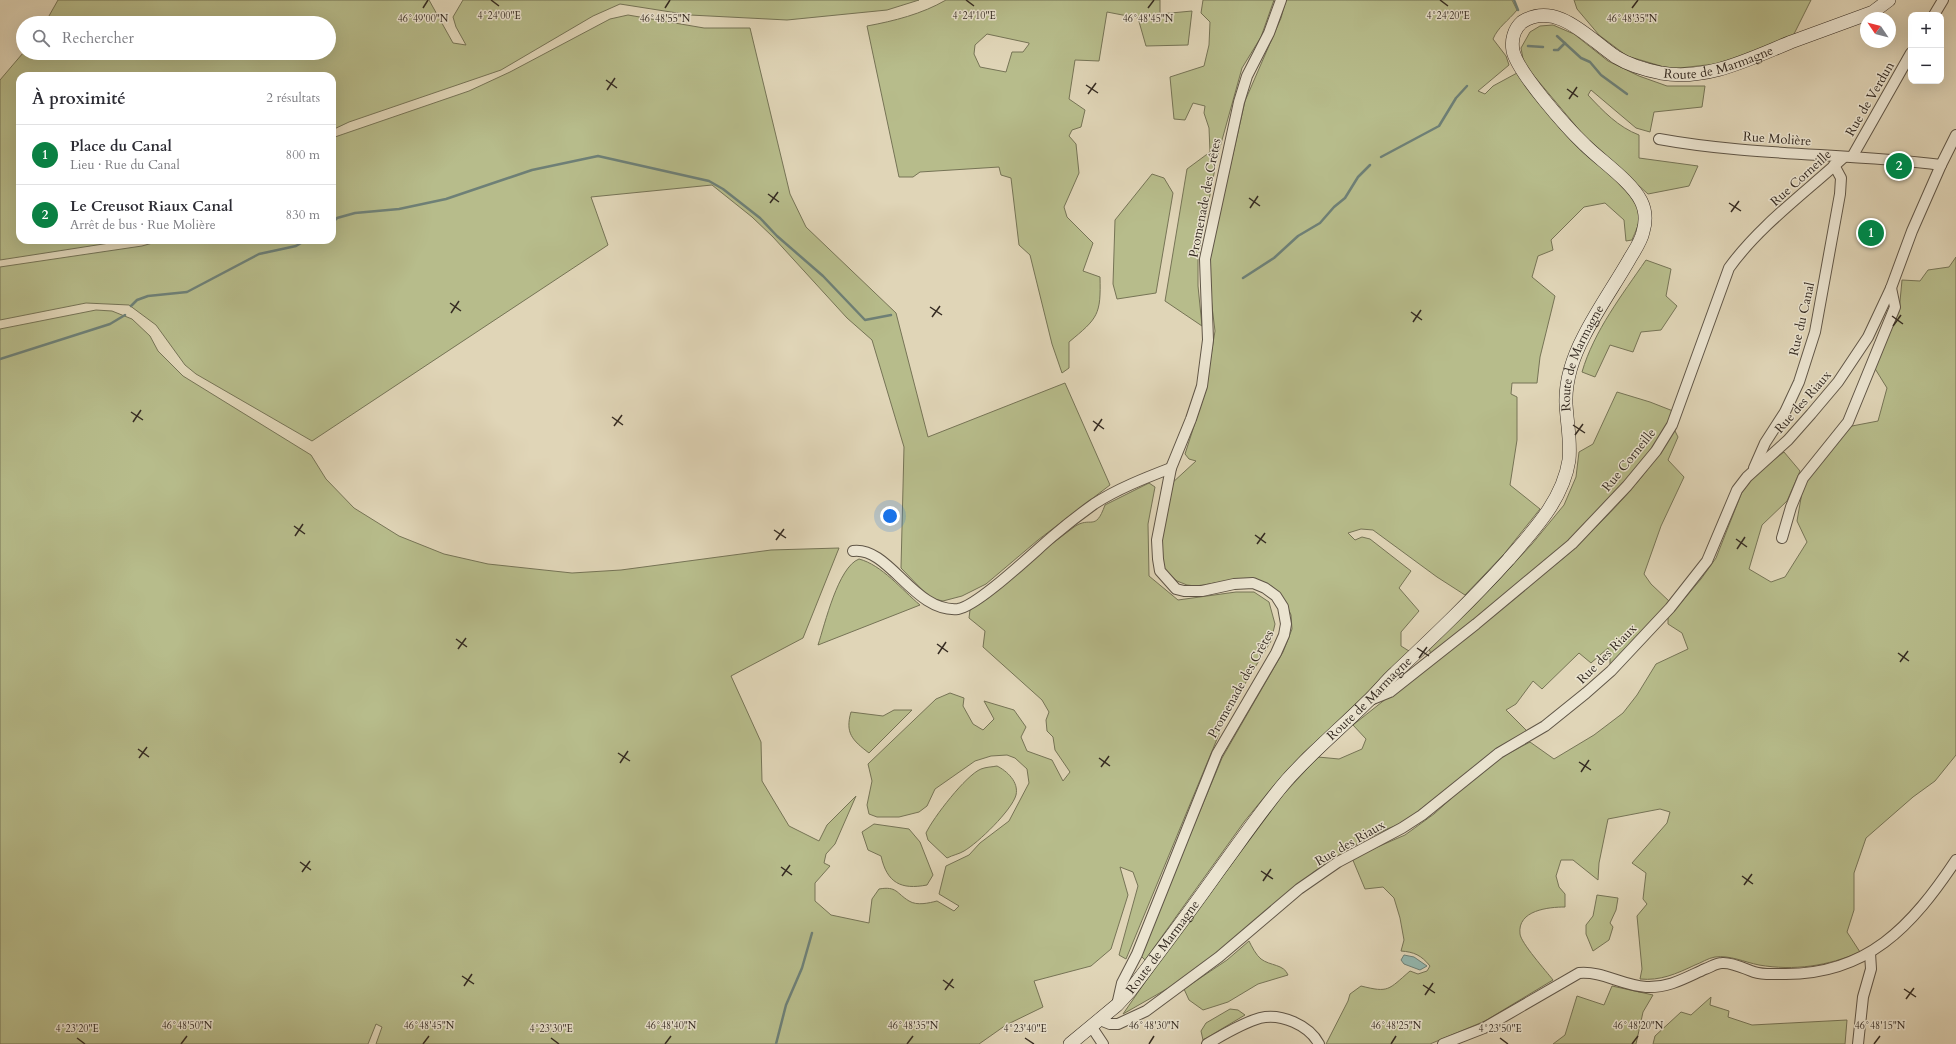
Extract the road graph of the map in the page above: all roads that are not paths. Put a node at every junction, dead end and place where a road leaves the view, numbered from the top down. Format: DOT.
graph roads {
  1 [pos="1281,0"];
  2 [pos="1888,0"];
  3 [pos="1943,0"];
  4 [pos="1936,12"];
  5 [pos="1908,58"];
  6 [pos="1956,135"];
  7 [pos="1659,139"];
  8 [pos="1848,157"];
  9 [pos="1834,165"];
  10 [pos="1941,165"];
  11 [pos="1891,288"];
  12 [pos="1171,468"];
  13 [pos="1754,470"];
  14 [pos="1782,538"];
  15 [pos="853,551"];
  16 [pos="1369,700"];
  17 [pos="1956,860"];
  18 [pos="1870,953"];
  19 [pos="1118,1005"];
  20 [pos="1096,1023"];
  21 [pos="1070,1044"];
  22 [pos="1103,1044"];
  23 [pos="1207,1044"];
  24 [pos="1319,1044"];
  25 [pos="1443,1044"];
  26 [pos="1858,1044"];
  1 -- 12 [label="street, Promenade des Crêtes"];
  2 -- 16 [label="street, Route de Marmagne"];
  3 -- 4 [label="street"];
  5 -- 8 [label="street, Rue de Verdun"];
  6 -- 10 [label="street, Rue des Riaux"];
  7 -- 8 [label="street, Rue Molière"];
  8 -- 9 [label="street, Rue Corneille"];
  8 -- 10 [label="street, Rue Molière"];
  9 -- 13 [label="street, Rue du Canal"];
  9 -- 16 [label="street, Rue Corneille"];
  10 -- 11 [label="street, Rue des Riaux"];
  11 -- 13 [label="street, Rue des Riaux"];
  11 -- 14 [label="street"];
  12 -- 15 [label="street"];
  12 -- 19 [label="street, Promenade des Crêtes"];
  13 -- 20 [label="street, Rue des Riaux"];
  16 -- 19 [label="street, Route de Marmagne"];
  17 -- 18 [label="street"];
  18 -- 25 [label="street"];
  18 -- 26 [label="street"];
  19 -- 20 [label="street, Route de Marmagne"];
  20 -- 21 [label="street, Route de Marmagne"];
  20 -- 22 [label="street"];
  23 -- 24 [label="street"];
}
